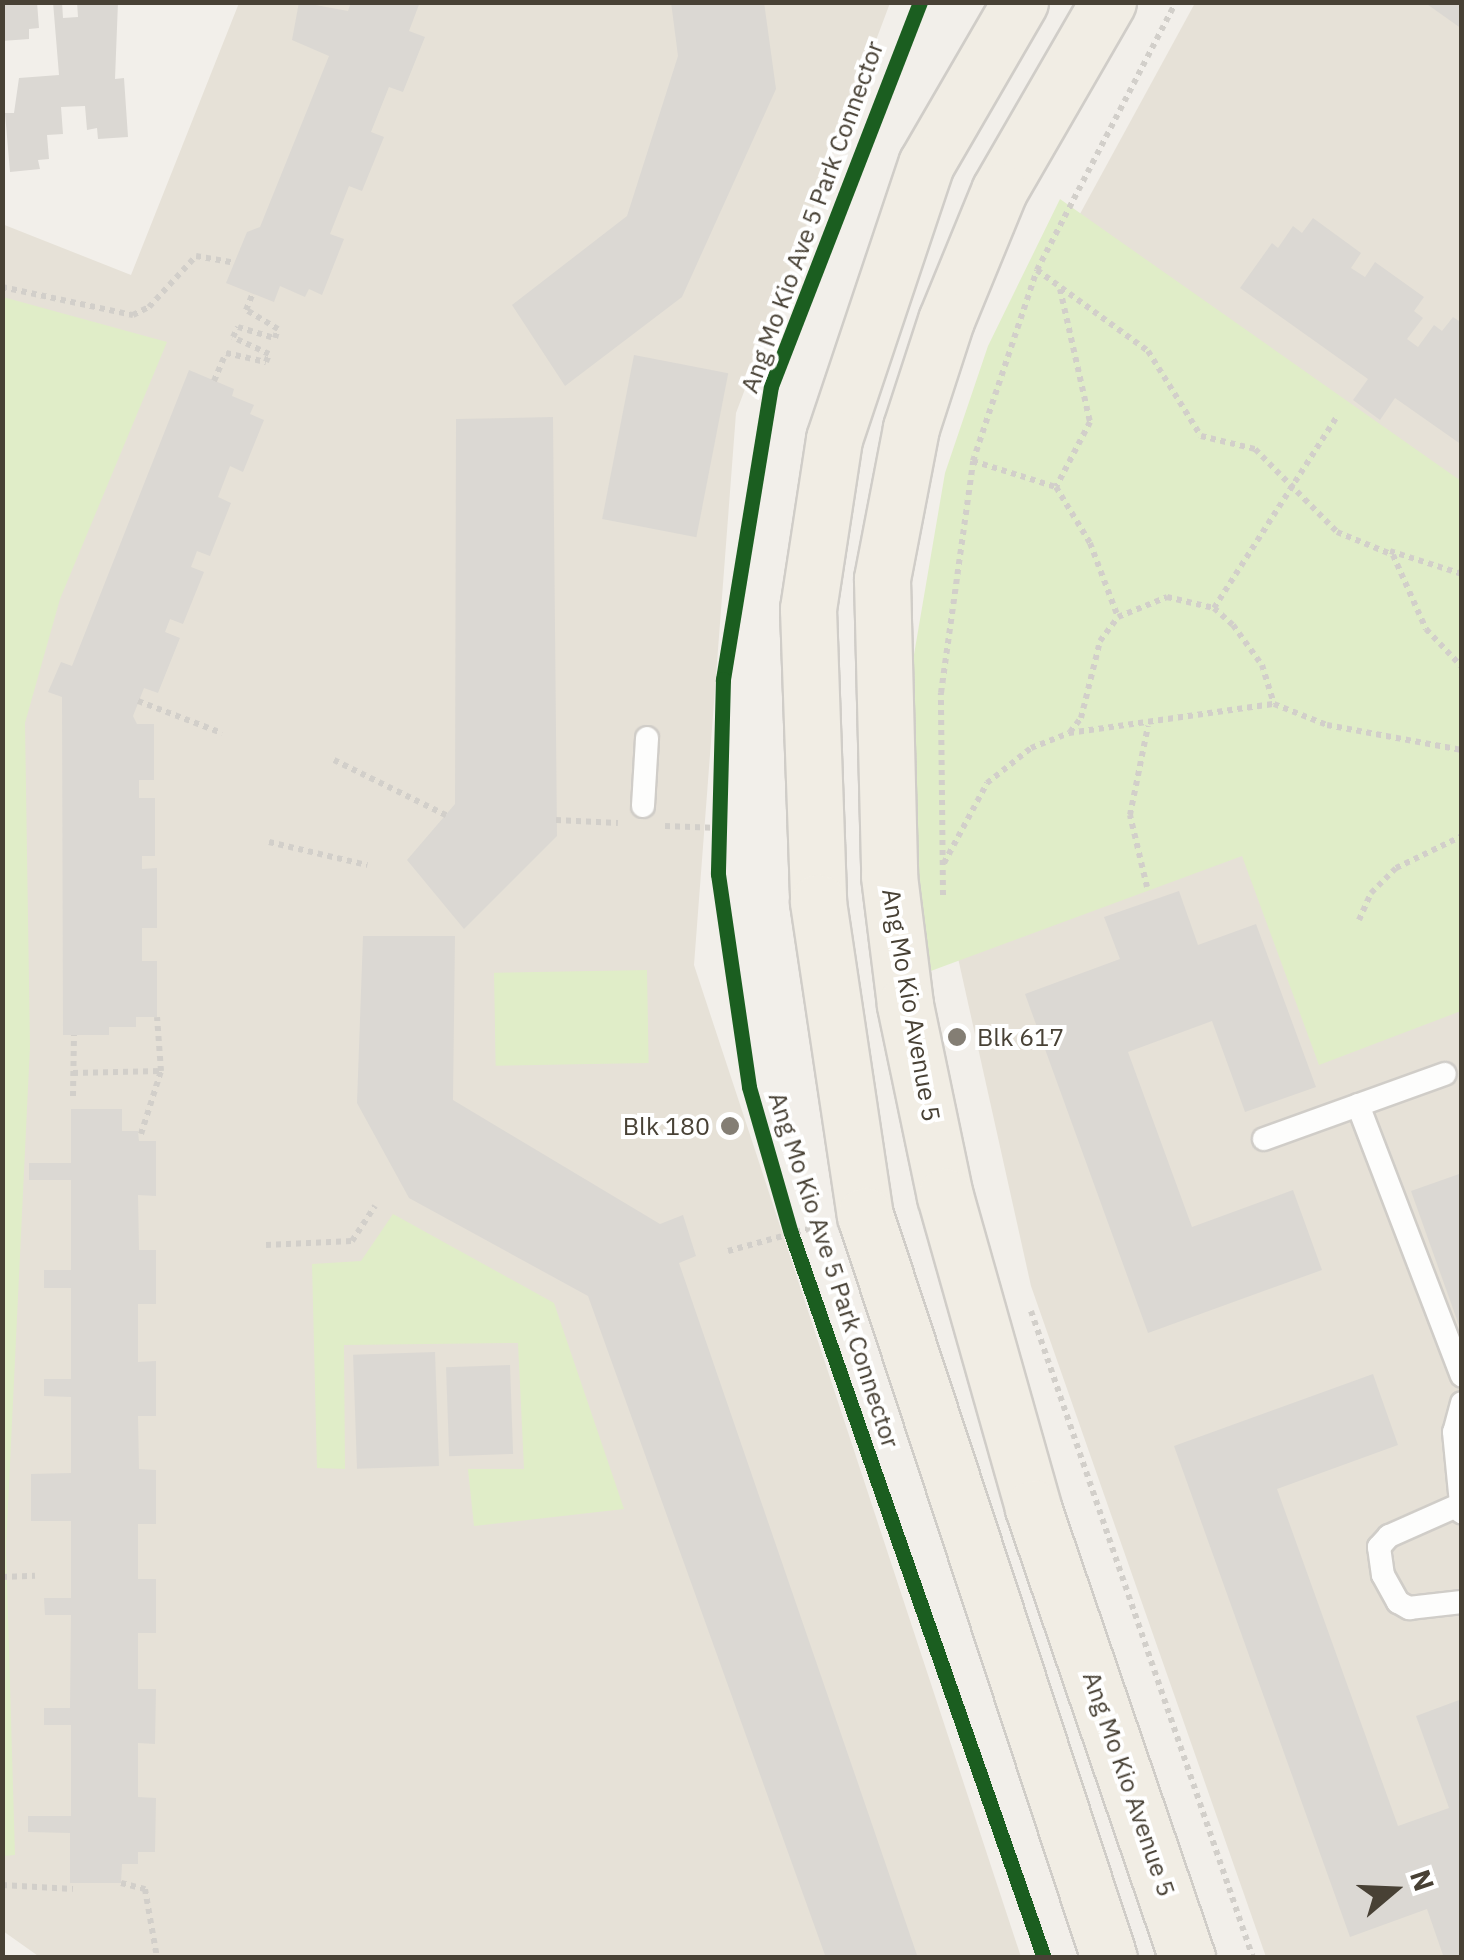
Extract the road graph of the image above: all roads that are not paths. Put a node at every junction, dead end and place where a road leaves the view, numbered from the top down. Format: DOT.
graph roads {
  1 [pos="1020,2"];
  2 [pos="1108,2"];
  3 [pos="647,738"];
  4 [pos="643,806"];
  5 [pos="1444,1074"];
  6 [pos="1358,1105"];
  7 [pos="1264,1139"];
  8 [pos="1462,1376"];
  9 [pos="1462,1402"];
  10 [pos="1460,1509"];
  11 [pos="1462,1602"];
  12 [pos="1109,1958"];
  13 [pos="1188,1958"];
  1 -- 12 [label="main road"];
  2 -- 13 [label="main road, Ang Mo Kio Avenue 5"];
  3 -- 4 [label="lane"];
  5 -- 6 [label="lane"];
  6 -- 7 [label="lane"];
  6 -- 8 [label="lane"];
  9 -- 10 [label="lane"];
  10 -- 11 [label="lane"];
}
